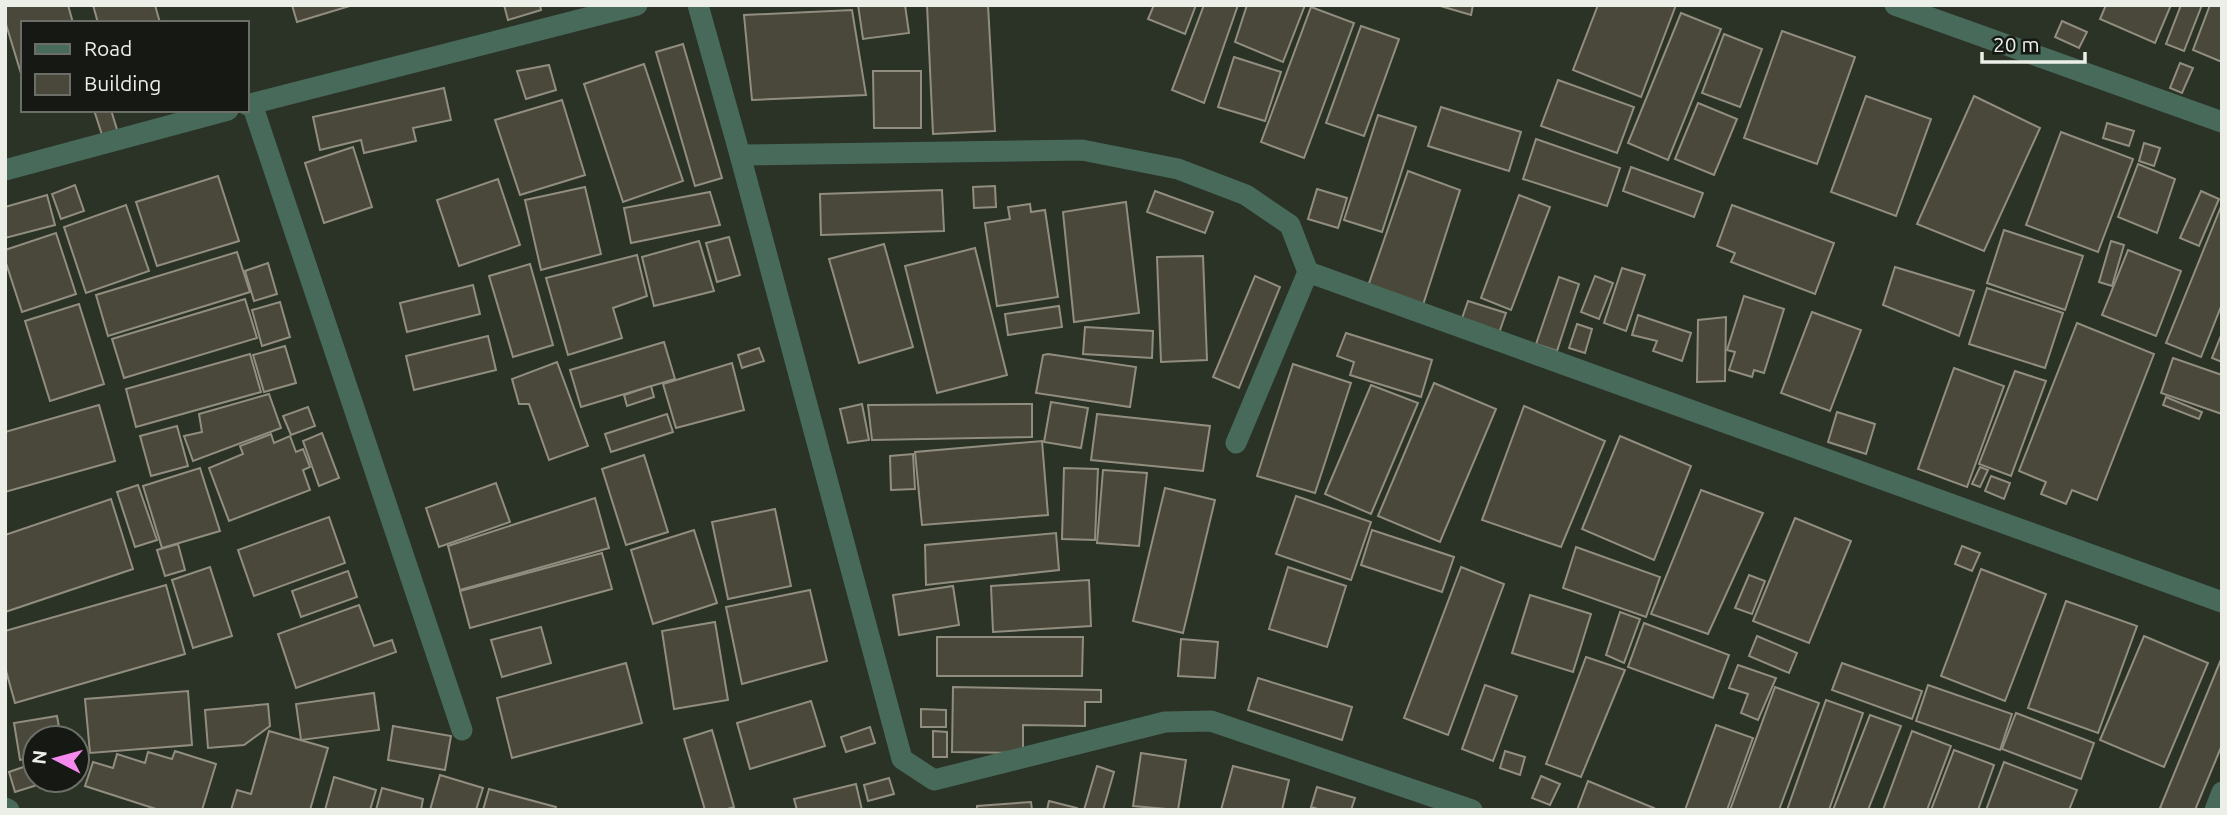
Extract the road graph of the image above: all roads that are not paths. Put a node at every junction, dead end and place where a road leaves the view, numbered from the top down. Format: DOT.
graph roads {
  1 [pos="636,5"];
  2 [pos="698,5"];
  3 [pos="1895,5"];
  4 [pos="249,105"];
  5 [pos="221,112"];
  6 [pos="2222,122"];
  7 [pos="740,155"];
  8 [pos="5,170"];
  9 [pos="1308,272"];
  10 [pos="1236,443"];
  11 [pos="2222,602"];
  12 [pos="462,730"];
  13 [pos="2222,792"];
  14 [pos="1472,810"];
  15 [pos="2214,810"];
  1 -- 4 [label="street"];
  2 -- 7 [label="street"];
  3 -- 6 [label="street"];
  4 -- 12 [label="street"];
  5 -- 8 [label="street"];
  7 -- 9 [label="street"];
  7 -- 14 [label="street"];
  9 -- 10 [label="street"];
  9 -- 11 [label="street"];
  13 -- 15 [label="street"];
}
